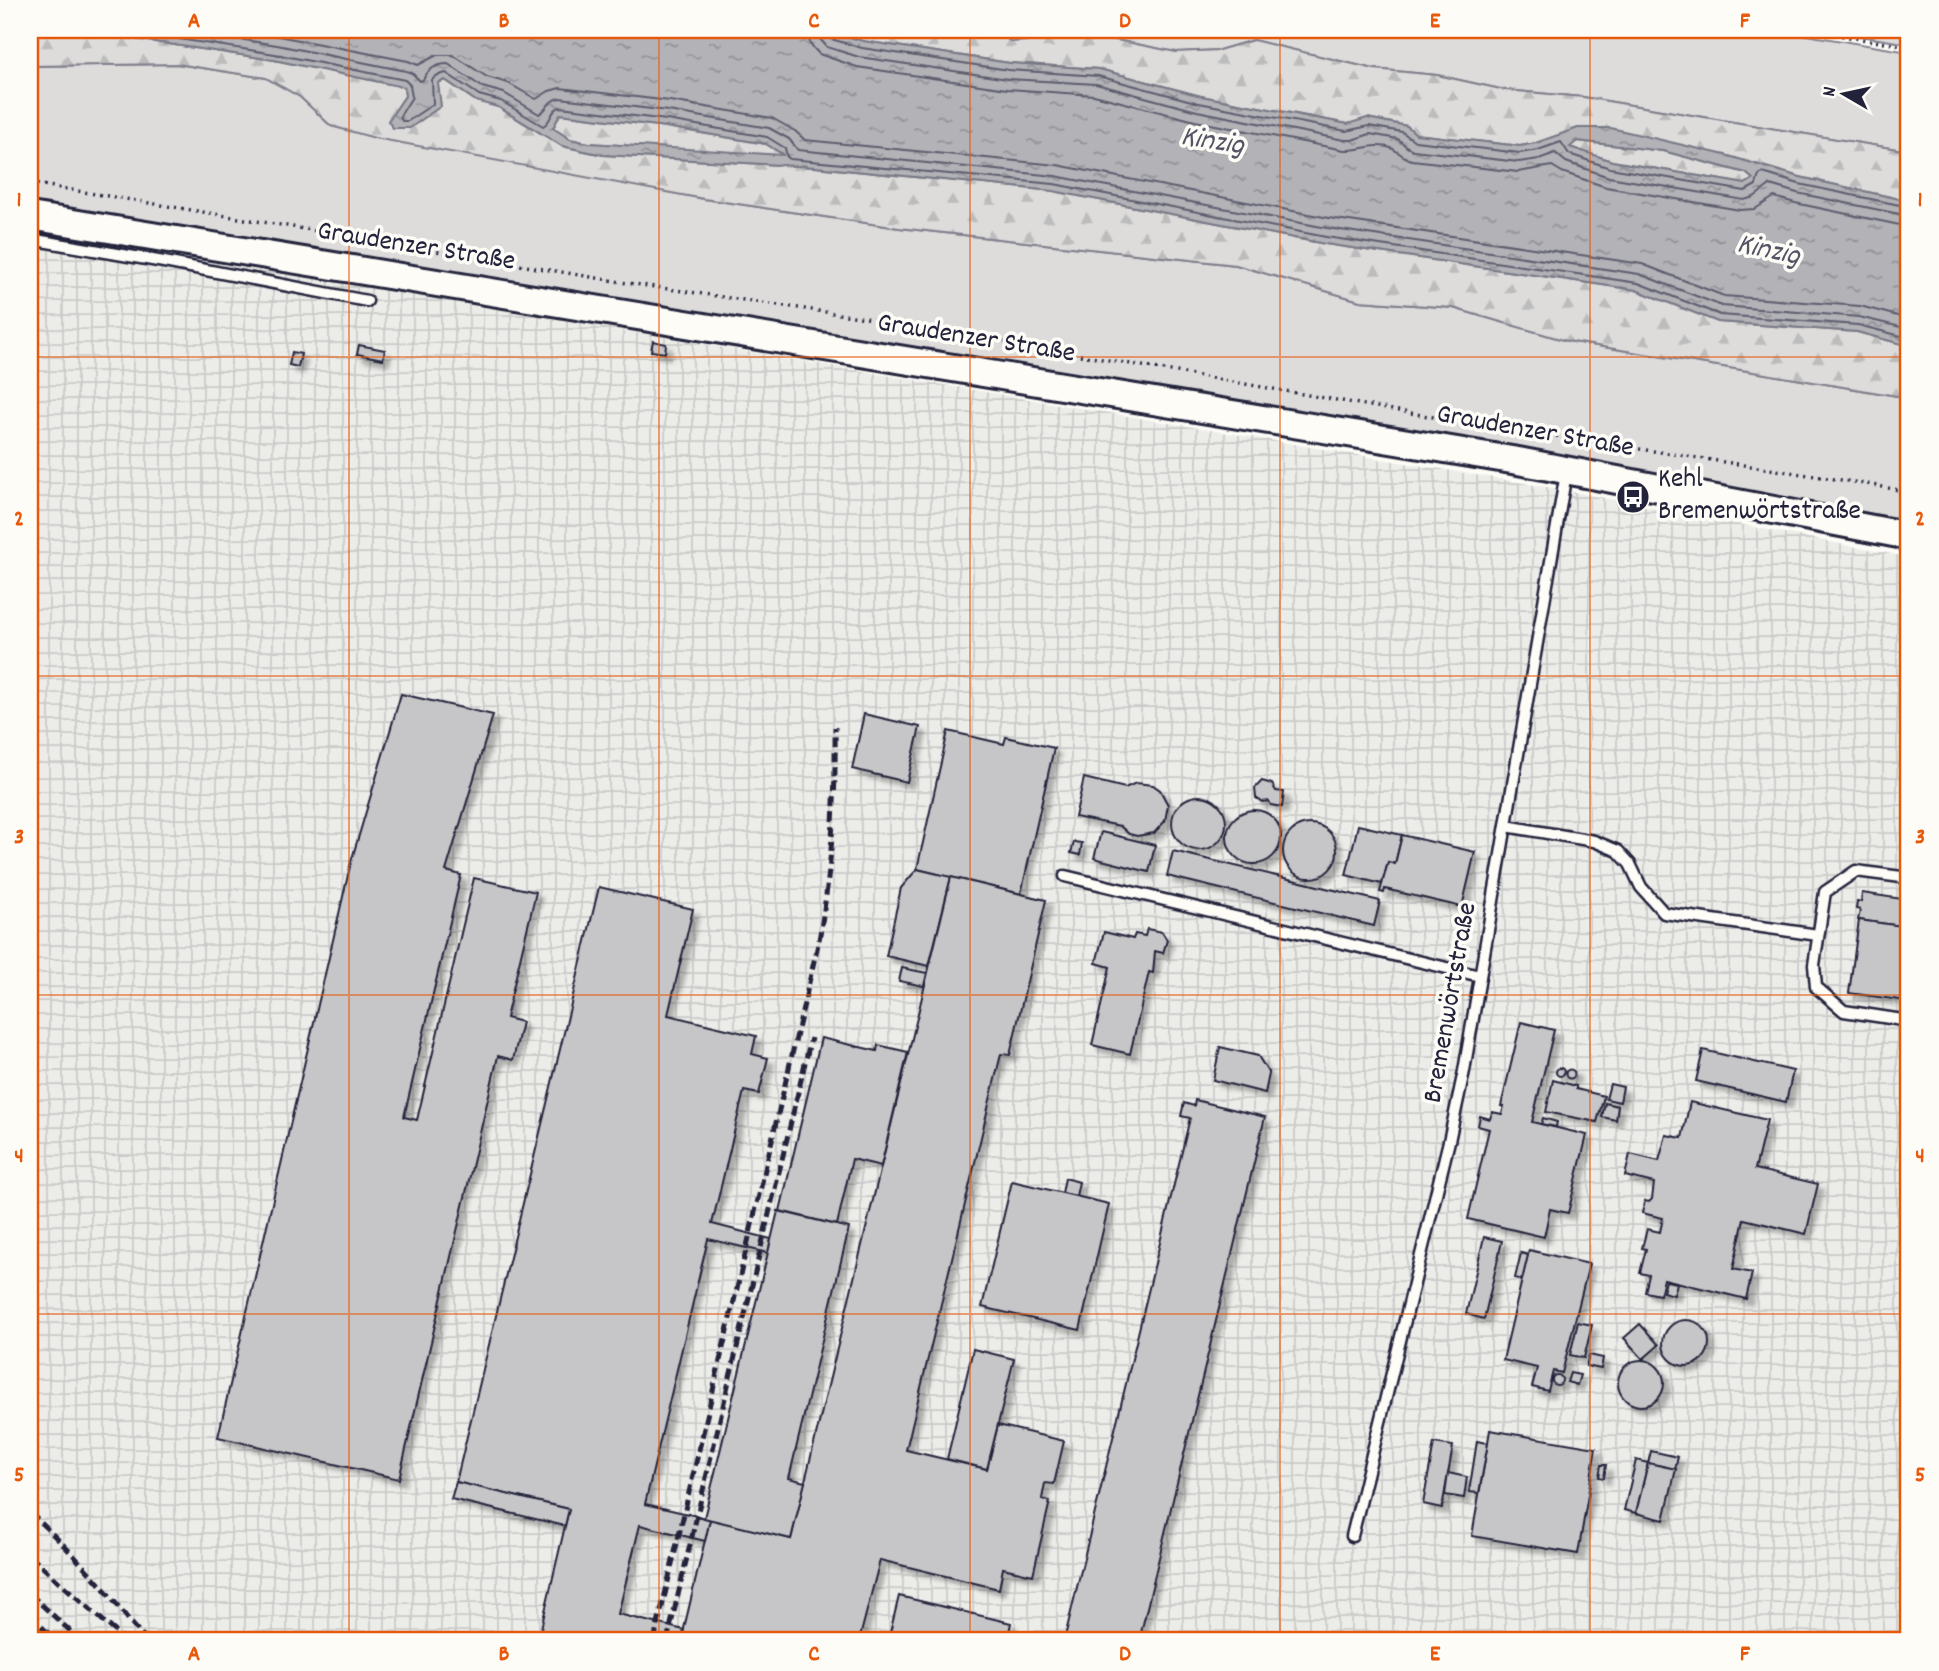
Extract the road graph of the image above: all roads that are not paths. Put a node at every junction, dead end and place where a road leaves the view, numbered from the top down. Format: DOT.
graph roads {
  1 [pos="30,216"];
  2 [pos="30,239"];
  3 [pos="367,301"];
  4 [pos="1566,472"];
  5 [pos="1909,536"];
  6 [pos="1506,826"];
  7 [pos="1065,876"];
  8 [pos="1909,878"];
  9 [pos="1818,935"];
  10 [pos="1480,976"];
  11 [pos="1909,1021"];
  12 [pos="1352,1536"];
  1 -- 4 [label="street, Graudenzer Straße"];
  2 -- 3 [label="lane"];
  4 -- 5 [label="street, Graudenzer Straße"];
  4 -- 6 [label="lane, Bremenwörtstraße"];
  6 -- 9 [label="lane"];
  6 -- 10 [label="lane, Bremenwörtstraße"];
  7 -- 10 [label="lane"];
  8 -- 9 [label="lane"];
  9 -- 11 [label="lane"];
  10 -- 12 [label="lane, Bremenwörtstraße"];
}
